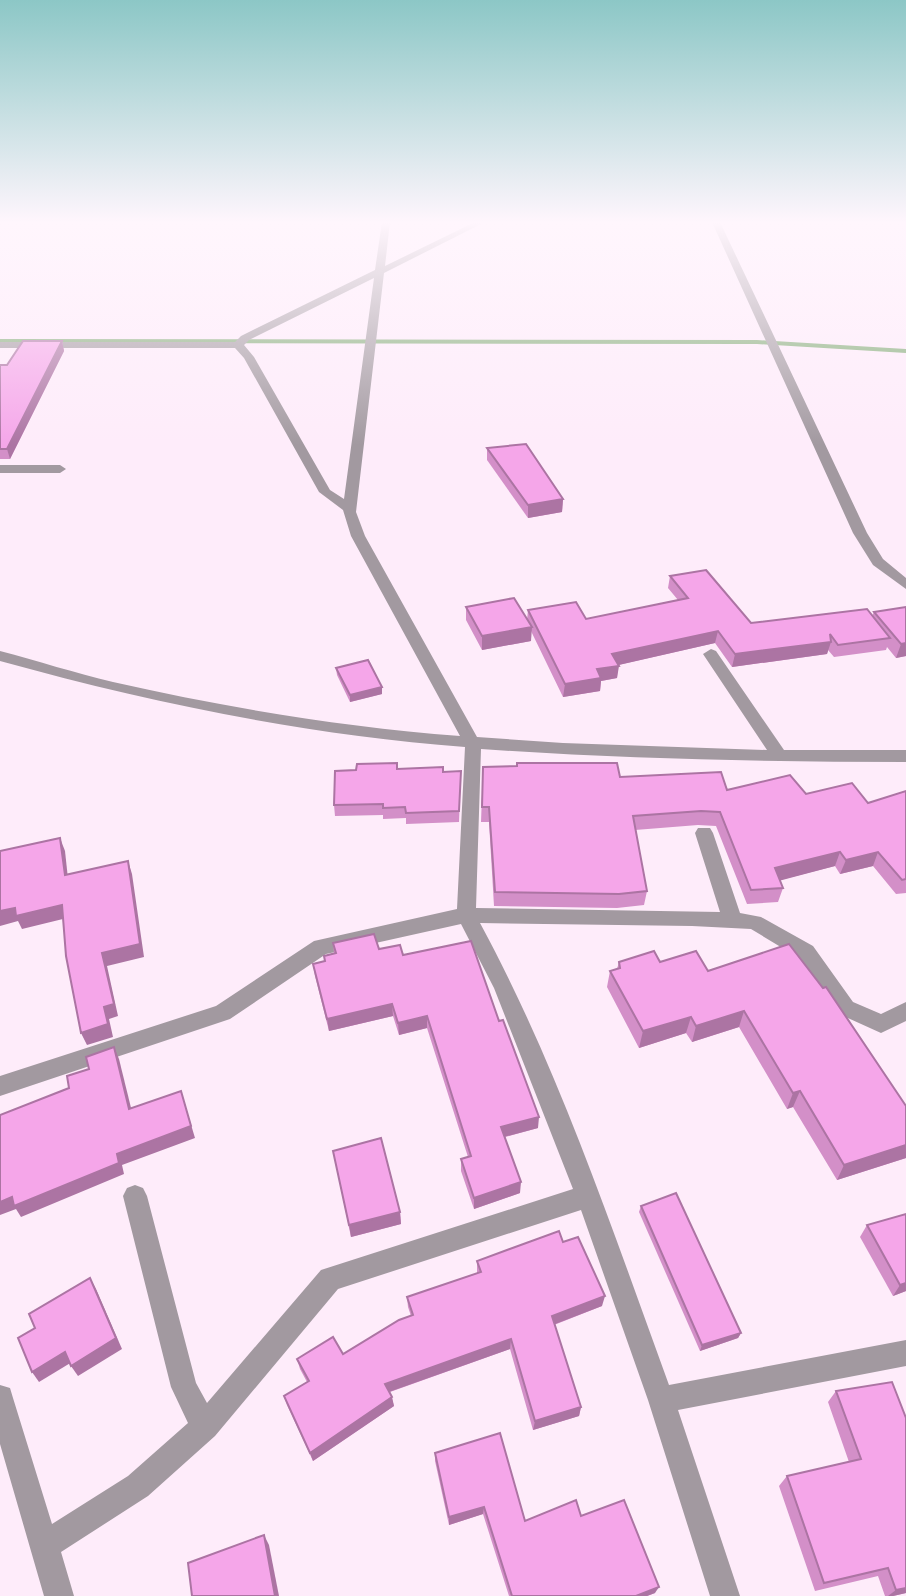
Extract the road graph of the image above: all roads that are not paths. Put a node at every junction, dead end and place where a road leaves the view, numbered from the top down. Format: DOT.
graph roads {
  1 [pos="328,296"];
  2 [pos="377,296"];
  3 [pos="750,296"];
  4 [pos="0,345"];
  5 [pos="238,345"];
  6 [pos="0,469"];
  7 [pos="61,469"];
  8 [pos="349,508"];
  9 [pos="906,585"];
  10 [pos="711,654"];
  11 [pos="0,656"];
  12 [pos="472,744"];
  13 [pos="906,755"];
  14 [pos="780,757"];
  15 [pos="704,833"];
  16 [pos="466,915"];
  17 [pos="733,921"];
  18 [pos="906,1011"];
  19 [pos="0,1086"];
  20 [pos="135,1196"];
  21 [pos="588,1196"];
  22 [pos="906,1353"];
  23 [pos="0,1398"];
  24 [pos="662,1400"];
  25 [pos="205,1426"];
  26 [pos="44,1546"];
  27 [pos="60,1596"];
  28 [pos="725,1596"];
  1 -- 5 [label="street"];
  2 -- 8 [label="street"];
  3 -- 9 [label="street"];
  4 -- 5 [label="street"];
  5 -- 8 [label="street"];
  6 -- 7 [label="street"];
  8 -- 12 [label="street"];
  10 -- 14 [label="street"];
  11 -- 12 [label="street"];
  12 -- 14 [label="street"];
  12 -- 16 [label="street"];
  13 -- 14 [label="street"];
  15 -- 17 [label="street"];
  16 -- 17 [label="street"];
  16 -- 19 [label="street"];
  16 -- 21 [label="street"];
  17 -- 18 [label="street"];
  20 -- 25 [label="street"];
  21 -- 24 [label="street"];
  21 -- 25 [label="street"];
  22 -- 24 [label="street"];
  23 -- 26 [label="street"];
  24 -- 28 [label="street"];
  25 -- 26 [label="street"];
  26 -- 27 [label="street"];
}
